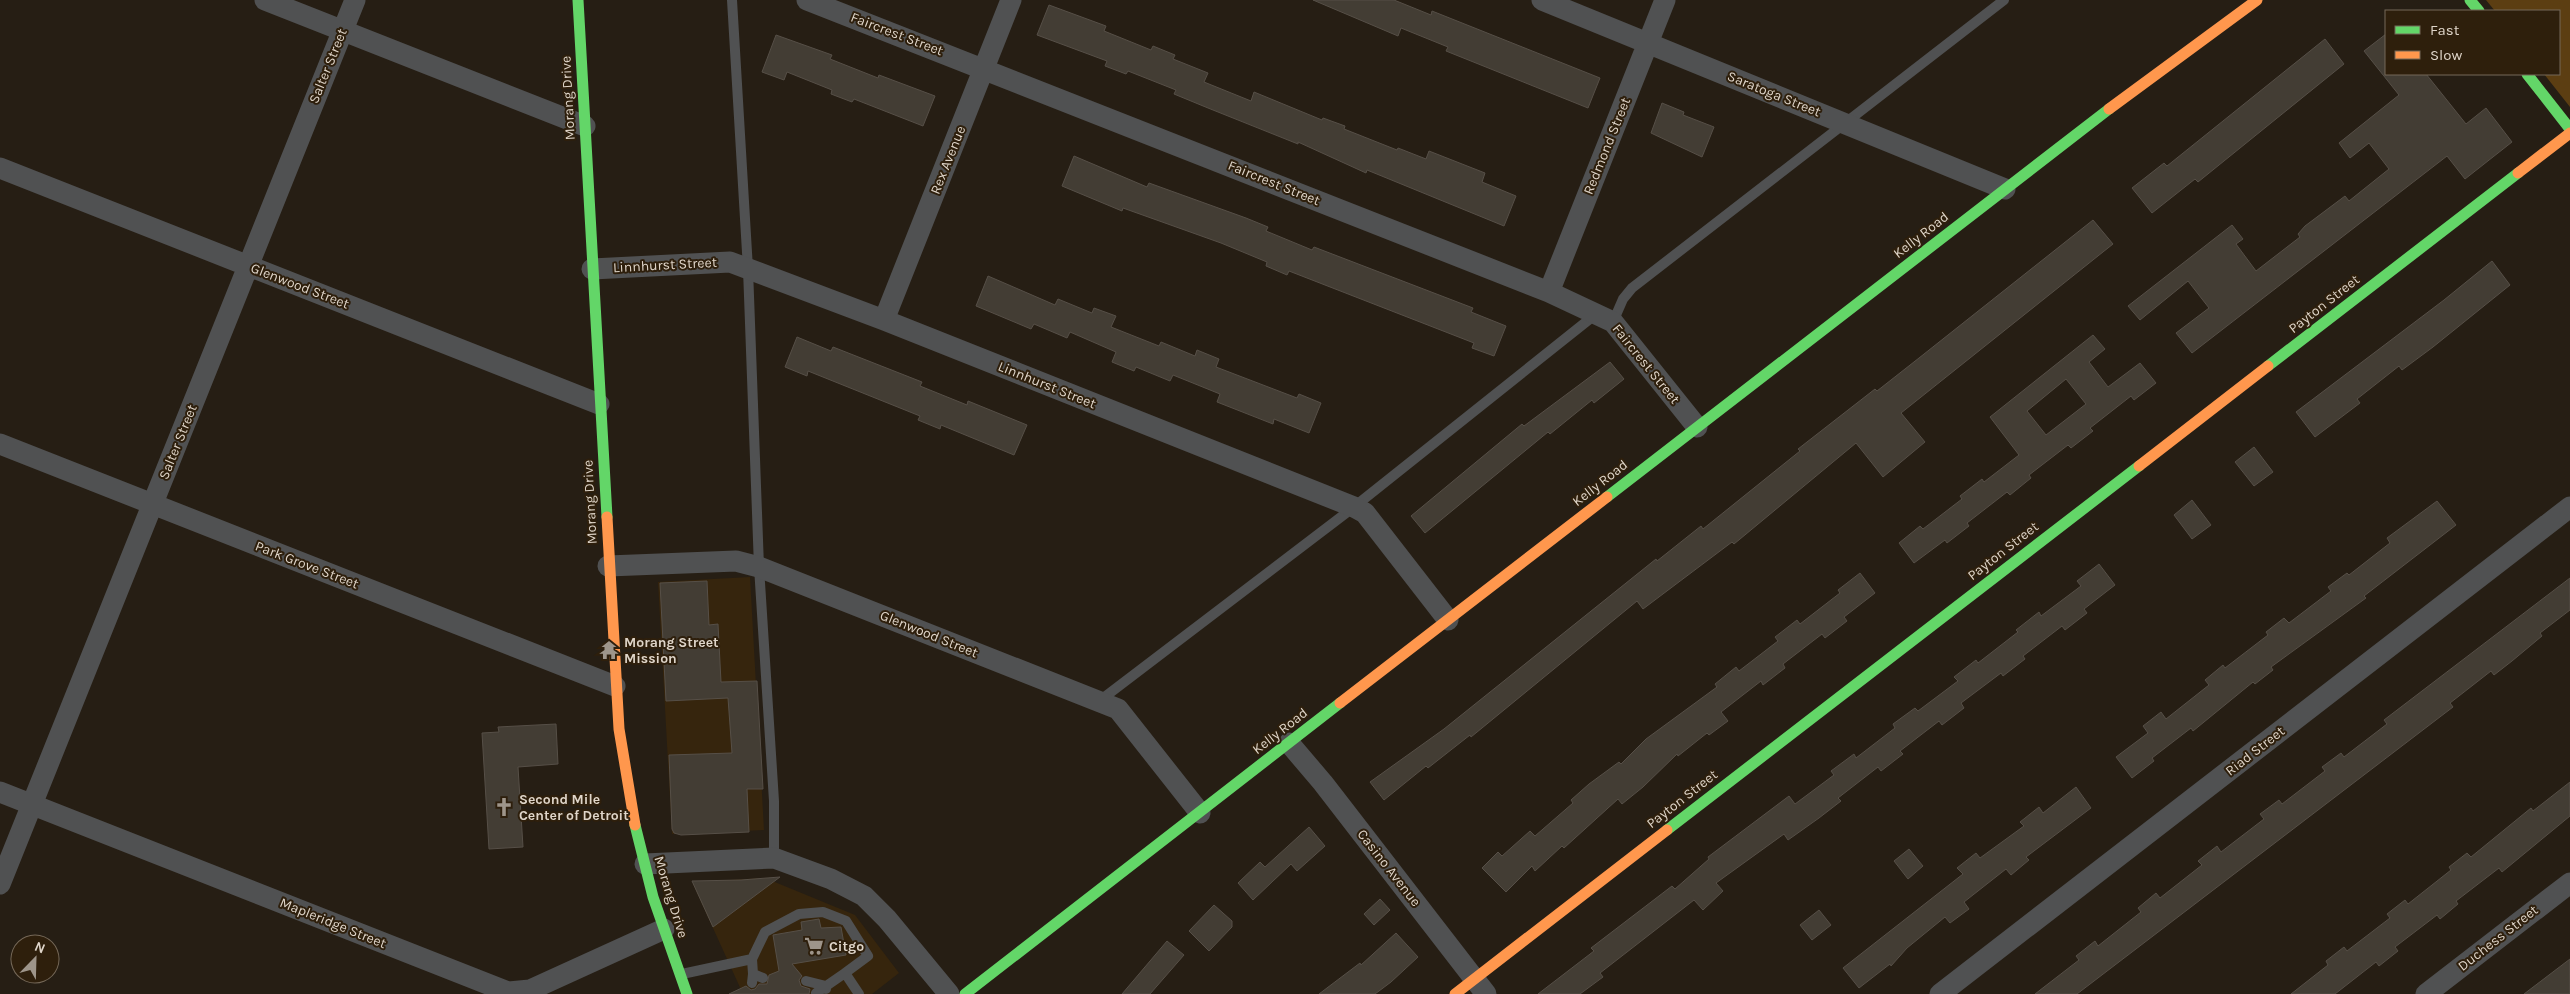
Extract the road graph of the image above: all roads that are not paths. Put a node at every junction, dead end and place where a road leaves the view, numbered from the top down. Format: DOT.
graph roads {
  1 [pos="265,0"];
  2 [pos="355,0"];
  3 [pos="578,0"];
  4 [pos="732,0"];
  5 [pos="807,0"];
  6 [pos="1011,0"];
  7 [pos="1542,0"];
  8 [pos="1665,0"];
  9 [pos="2004,0"];
  10 [pos="2257,0"];
  11 [pos="342,30"];
  12 [pos="1648,42"];
  13 [pos="984,68"];
  14 [pos="2528,75"];
  15 [pos="1846,123"];
  16 [pos="585,126"];
  17 [pos="2570,129"];
  18 [pos="2570,133"];
  19 [pos="0,168"];
  20 [pos="2005,189"];
  21 [pos="249,266"];
  22 [pos="592,269"];
  23 [pos="748,269"];
  24 [pos="1549,292"];
  25 [pos="1605,318"];
  26 [pos="884,320"];
  27 [pos="599,404"];
  28 [pos="1697,427"];
  29 [pos="0,444"];
  30 [pos="153,504"];
  31 [pos="1354,507"];
  32 [pos="2570,507"];
  33 [pos="608,566"];
  34 [pos="758,567"];
  35 [pos="1448,620"];
  36 [pos="615,686"];
  37 [pos="1098,702"];
  38 [pos="1289,743"];
  39 [pos="0,792"];
  40 [pos="32,804"];
  41 [pos="1200,813"];
  42 [pos="774,858"];
  43 [pos="645,864"];
  44 [pos="2570,883"];
  45 [pos="0,884"];
  46 [pos="664,929"];
  47 [pos="752,959"];
  48 [pos="845,973"];
  49 [pos="679,975"];
  50 [pos="763,978"];
  51 [pos="806,981"];
  52 [pos="1480,986"];
  53 [pos="822,991"];
  54 [pos="531,992"];
  55 [pos="686,994"];
  56 [pos="859,994"];
  57 [pos="948,994"];
  58 [pos="966,994"];
  59 [pos="1455,994"];
  60 [pos="1940,994"];
  61 [pos="2426,994"];
  1 -- 11 [label="street"];
  2 -- 11 [label="street, Salter Street"];
  3 -- 16 [label="street, Morang Drive"];
  4 -- 23 [label="lane"];
  5 -- 13 [label="street, Faircrest Street"];
  6 -- 13 [label="street, Rex Avenue"];
  7 -- 12 [label="street, Saratoga Street"];
  8 -- 12 [label="street, Redmond Street"];
  9 -- 15 [label="lane"];
  10 -- 20 [label="street, Kelly Road"];
  11 -- 16 [label="street"];
  11 -- 21 [label="street, Salter Street"];
  12 -- 15 [label="street, Saratoga Street"];
  12 -- 24 [label="street, Redmond Street"];
  13 -- 24 [label="street, Faircrest Street"];
  13 -- 26 [label="street, Rex Avenue"];
  14 -- 17 [label="street"];
  15 -- 20 [label="street, Saratoga Street"];
  15 -- 25 [label="lane"];
  16 -- 22 [label="street, Morang Drive"];
  18 -- 52 [label="street, Payton Street"];
  19 -- 21 [label="street, Glenwood Street"];
  20 -- 28 [label="street, Kelly Road"];
  21 -- 27 [label="street, Glenwood Street"];
  21 -- 30 [label="street, Salter Street"];
  22 -- 23 [label="street, Linnhurst Street"];
  22 -- 27 [label="street, Morang Drive"];
  23 -- 26 [label="street, Linnhurst Street"];
  23 -- 34 [label="lane"];
  24 -- 25 [label="street, Faircrest Street"];
  25 -- 28 [label="street, Faircrest Street"];
  25 -- 31 [label="lane"];
  26 -- 31 [label="street, Linnhurst Street"];
  27 -- 33 [label="street, Morang Drive"];
  28 -- 35 [label="street, Kelly Road"];
  29 -- 30 [label="street, Park Grove Street"];
  30 -- 36 [label="street, Park Grove Street"];
  30 -- 40 [label="street, Salter Street"];
  31 -- 35 [label="street, Linnhurst Street"];
  31 -- 37 [label="lane"];
  32 -- 60 [label="street, Riad Street"];
  33 -- 34 [label="street, Glenwood Street"];
  33 -- 36 [label="street, Morang Drive"];
  34 -- 37 [label="street, Glenwood Street"];
  34 -- 42 [label="lane"];
  35 -- 38 [label="street, Kelly Road"];
  36 -- 43 [label="street, Morang Drive"];
  37 -- 41 [label="street, Glenwood Street"];
  38 -- 41 [label="street, Kelly Road"];
  38 -- 52 [label="street, Casino Avenue"];
  39 -- 40 [label="street, Mapleridge Street"];
  40 -- 45 [label="street, Salter Street"];
  40 -- 54 [label="street, Mapleridge Street"];
  41 -- 58 [label="street, Kelly Road"];
  42 -- 43 [label="street"];
  42 -- 57 [label="street"];
  43 -- 46 [label="street, Morang Drive"];
  44 -- 61 [label="street, Duchess Street"];
  46 -- 49 [label="street, Morang Drive"];
  46 -- 54 [label="street, Mapleridge Street"];
  47 -- 48 [label="lane"];
  47 -- 49 [label="lane"];
  47 -- 50 [label="lane"];
  48 -- 53 [label="lane"];
  48 -- 56 [label="lane"];
  49 -- 55 [label="street, Morang Drive"];
  51 -- 53 [label="lane"];
  52 -- 59 [label="street, Payton Street"];
}
